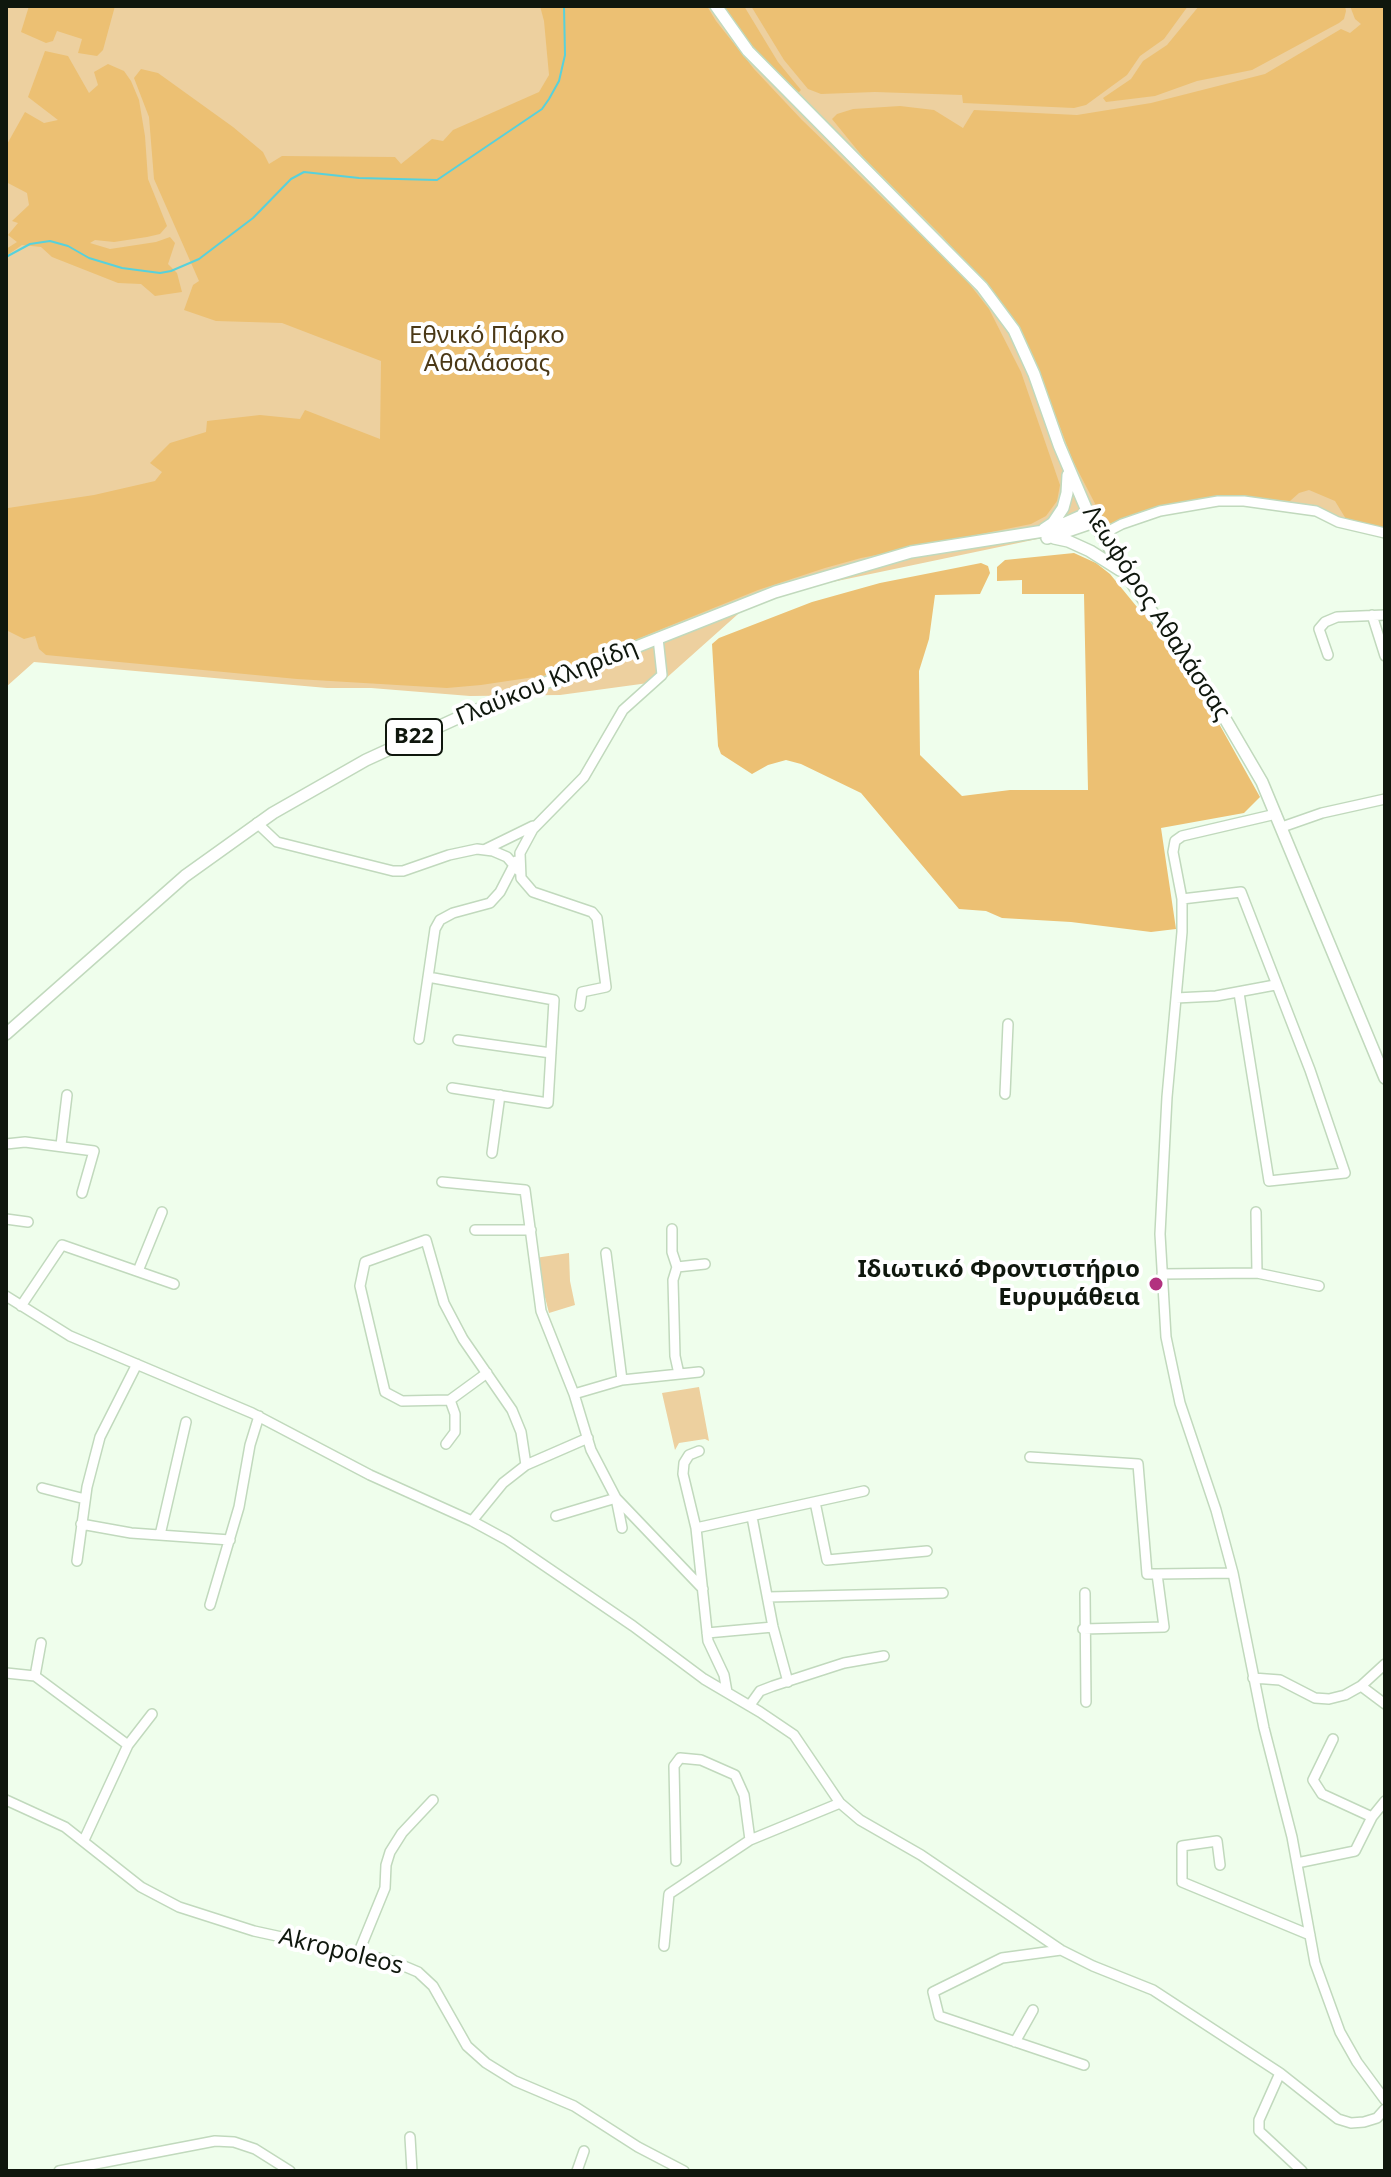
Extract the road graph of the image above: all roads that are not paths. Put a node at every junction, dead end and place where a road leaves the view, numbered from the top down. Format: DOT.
graph roads {
  1 [pos="716,6"];
  2 [pos="1065,459"];
  3 [pos="1091,517"];
  4 [pos="1385,533"];
  5 [pos="1101,535"];
  6 [pos="1042,536"];
  7 [pos="1127,576"];
  8 [pos="1372,615"];
  9 [pos="1385,615"];
  10 [pos="658,638"];
  11 [pos="1328,655"];
  12 [pos="1385,656"];
  13 [pos="1385,799"];
  14 [pos="1276,814"];
  15 [pos="257,823"];
  16 [pos="539,823"];
  17 [pos="1282,827"];
  18 [pos="486,849"];
  19 [pos="517,868"];
  20 [pos="1182,899"];
  21 [pos="428,977"];
  22 [pos="1275,985"];
  23 [pos="1239,993"];
  24 [pos="1176,998"];
  25 [pos="580,1006"];
  26 [pos="1008,1024"];
  27 [pos="6,1034"];
  28 [pos="419,1039"];
  29 [pos="458,1040"];
  30 [pos="551,1053"];
  31 [pos="1385,1078"];
  32 [pos="452,1088"];
  33 [pos="1005,1094"];
  34 [pos="67,1095"];
  35 [pos="500,1095"];
  36 [pos="6,1144"];
  37 [pos="61,1145"];
  38 [pos="492,1153"];
  39 [pos="442,1182"];
  40 [pos="82,1193"];
  41 [pos="162,1212"];
  42 [pos="1256,1212"];
  43 [pos="6,1219"];
  44 [pos="28,1222"];
  45 [pos="672,1229"];
  46 [pos="475,1230"];
  47 [pos="531,1230"];
  48 [pos="606,1253"];
  49 [pos="705,1264"];
  50 [pos="677,1267"];
  51 [pos="138,1271"];
  52 [pos="1257,1273"];
  53 [pos="1162,1274"];
  54 [pos="174,1284"];
  55 [pos="1319,1286"];
  56 [pos="6,1296"];
  57 [pos="21,1306"];
  58 [pos="137,1364"];
  59 [pos="699,1372"];
  60 [pos="487,1373"];
  61 [pos="679,1374"];
  62 [pos="622,1380"];
  63 [pos="574,1394"];
  64 [pos="450,1400"];
  65 [pos="259,1416"];
  66 [pos="186,1422"];
  67 [pos="588,1438"];
  68 [pos="446,1444"];
  69 [pos="699,1451"];
  70 [pos="1030,1457"];
  71 [pos="526,1465"];
  72 [pos="42,1488"];
  73 [pos="864,1491"];
  74 [pos="616,1498"];
  75 [pos="85,1499"];
  76 [pos="815,1502"];
  77 [pos="556,1516"];
  78 [pos="752,1517"];
  79 [pos="472,1521"];
  80 [pos="81,1524"];
  81 [pos="622,1528"];
  82 [pos="696,1528"];
  83 [pos="160,1535"];
  84 [pos="230,1540"];
  85 [pos="927,1551"];
  86 [pos="77,1561"];
  87 [pos="1233,1573"];
  88 [pos="1157,1574"];
  89 [pos="703,1589"];
  90 [pos="943,1593"];
  91 [pos="1085,1593"];
  92 [pos="768,1597"];
  93 [pos="210,1605"];
  94 [pos="773,1627"];
  95 [pos="1083,1629"];
  96 [pos="707,1633"];
  97 [pos="41,1643"];
  98 [pos="884,1656"];
  99 [pos="1385,1664"];
  100 [pos="6,1673"];
  101 [pos="35,1676"];
  102 [pos="1253,1678"];
  103 [pos="788,1682"];
  104 [pos="1361,1686"];
  105 [pos="727,1692"];
  106 [pos="1086,1702"];
  107 [pos="1385,1704"];
  108 [pos="750,1705"];
  109 [pos="152,1714"];
  110 [pos="1333,1739"];
  111 [pos="128,1745"];
  112 [pos="6,1800"];
  113 [pos="433,1800"];
  114 [pos="1385,1801"];
  115 [pos="840,1803"];
  116 [pos="1372,1817"];
  117 [pos="84,1840"];
  118 [pos="750,1840"];
  119 [pos="676,1861"];
  120 [pos="1297,1863"];
  121 [pos="1220,1865"];
  122 [pos="1310,1935"];
  123 [pos="664,1946"];
  124 [pos="1061,1950"];
  125 [pos="358,1954"];
  126 [pos="1033,2010"];
  127 [pos="1015,2042"];
  128 [pos="1084,2065"];
  129 [pos="1280,2073"];
  130 [pos="1385,2100"];
  131 [pos="1385,2109"];
  132 [pos="410,2137"];
  133 [pos="584,2151"];
  134 [pos="59,2171"];
  135 [pos="290,2171"];
  136 [pos="412,2171"];
  137 [pos="577,2171"];
  138 [pos="684,2171"];
  139 [pos="1301,2171"];
  1 -- 2 [label="main road, Λεωφόρος Αθαλάσσας"];
  2 -- 3 [label="main road, Λεωφόρος Αθαλάσσας"];
  2 -- 6 [label="main road"];
  3 -- 5 [label="main road, Λεωφόρος Αθαλάσσας"];
  3 -- 6 [label="main road, Γλαύκου Κληρίδη / B22"];
  4 -- 5 [label="street"];
  5 -- 7 [label="main road, Λεωφόρος Αθαλάσσας"];
  6 -- 7 [label="main road"];
  6 -- 10 [label="main road, Γλαύκου Κληρίδη / B22"];
  7 -- 14 [label="main road, Λεωφόρος Αθαλάσσας"];
  8 -- 9 [label="street"];
  8 -- 11 [label="street"];
  8 -- 12 [label="street"];
  10 -- 15 [label="main road, Γλαύκου Κληρίδη / B22"];
  10 -- 16 [label="street"];
  13 -- 17 [label="street"];
  14 -- 17 [label="main road, Λεωφόρος Αθαλάσσας"];
  14 -- 20 [label="street"];
  15 -- 18 [label="street"];
  15 -- 27 [label="main road, Γλαύκου Κληρίδη / B22"];
  16 -- 18 [label="street"];
  16 -- 19 [label="street"];
  17 -- 31 [label="main road, Λεωφόρος Αθαλάσσας"];
  18 -- 19 [label="street"];
  19 -- 21 [label="street"];
  19 -- 25 [label="street"];
  20 -- 22 [label="street"];
  20 -- 24 [label="street"];
  21 -- 28 [label="street"];
  21 -- 30 [label="street"];
  22 -- 23 [label="street"];
  22 -- 23 [label="street"];
  23 -- 24 [label="street"];
  24 -- 53 [label="street"];
  26 -- 33 [label="street"];
  29 -- 30 [label="street"];
  30 -- 35 [label="street"];
  32 -- 35 [label="street"];
  34 -- 37 [label="street"];
  35 -- 38 [label="street"];
  36 -- 37 [label="street"];
  37 -- 40 [label="street"];
  39 -- 47 [label="street"];
  41 -- 51 [label="street"];
  42 -- 52 [label="street"];
  43 -- 44 [label="street"];
  45 -- 50 [label="street"];
  46 -- 47 [label="street"];
  47 -- 63 [label="street"];
  48 -- 62 [label="street"];
  49 -- 50 [label="street"];
  50 -- 61 [label="street"];
  51 -- 54 [label="street"];
  51 -- 57 [label="street"];
  52 -- 53 [label="street"];
  52 -- 55 [label="street"];
  53 -- 87 [label="street"];
  56 -- 57 [label="street"];
  57 -- 58 [label="street"];
  58 -- 65 [label="street"];
  58 -- 75 [label="street"];
  59 -- 61 [label="street"];
  60 -- 64 [label="street"];
  60 -- 64 [label="street"];
  60 -- 71 [label="street"];
  61 -- 62 [label="street"];
  62 -- 63 [label="street"];
  63 -- 67 [label="street"];
  64 -- 68 [label="street"];
  65 -- 79 [label="street"];
  65 -- 84 [label="street"];
  66 -- 83 [label="street"];
  67 -- 71 [label="street"];
  67 -- 74 [label="street"];
  69 -- 82 [label="street"];
  70 -- 88 [label="street"];
  71 -- 79 [label="street"];
  72 -- 75 [label="street"];
  73 -- 76 [label="street"];
  74 -- 77 [label="street"];
  74 -- 81 [label="street"];
  74 -- 89 [label="street"];
  75 -- 80 [label="street"];
  76 -- 78 [label="street"];
  76 -- 85 [label="street"];
  78 -- 82 [label="street"];
  78 -- 92 [label="street"];
  79 -- 105 [label="street"];
  80 -- 83 [label="street"];
  80 -- 86 [label="street"];
  82 -- 89 [label="street"];
  83 -- 84 [label="street"];
  84 -- 93 [label="street"];
  87 -- 88 [label="street"];
  87 -- 102 [label="street"];
  88 -- 95 [label="street"];
  89 -- 96 [label="street"];
  90 -- 92 [label="street"];
  91 -- 95 [label="street"];
  92 -- 94 [label="street"];
  94 -- 96 [label="street"];
  94 -- 103 [label="street"];
  95 -- 106 [label="street"];
  96 -- 105 [label="street"];
  97 -- 101 [label="street"];
  98 -- 103 [label="street"];
  99 -- 104 [label="street"];
  100 -- 101 [label="street"];
  101 -- 111 [label="street"];
  102 -- 104 [label="street"];
  102 -- 120 [label="street"];
  103 -- 108 [label="street"];
  104 -- 107 [label="street"];
  105 -- 108 [label="street"];
  108 -- 115 [label="street"];
  109 -- 111 [label="street"];
  110 -- 116 [label="street"];
  111 -- 117 [label="street"];
  112 -- 117 [label="street, Akropoleos"];
  113 -- 125 [label="street"];
  114 -- 116 [label="street"];
  115 -- 118 [label="street"];
  115 -- 124 [label="street"];
  116 -- 120 [label="street"];
  117 -- 125 [label="street, Akropoleos"];
  118 -- 119 [label="street"];
  118 -- 123 [label="street"];
  120 -- 122 [label="street"];
  121 -- 122 [label="street"];
  122 -- 130 [label="street"];
  124 -- 127 [label="street"];
  124 -- 129 [label="street"];
  125 -- 138 [label="street, Akropoleos"];
  126 -- 127 [label="street"];
  127 -- 128 [label="street"];
  129 -- 131 [label="street"];
  129 -- 139 [label="street"];
  132 -- 136 [label="street"];
  133 -- 137 [label="street"];
  134 -- 135 [label="street"];
}
